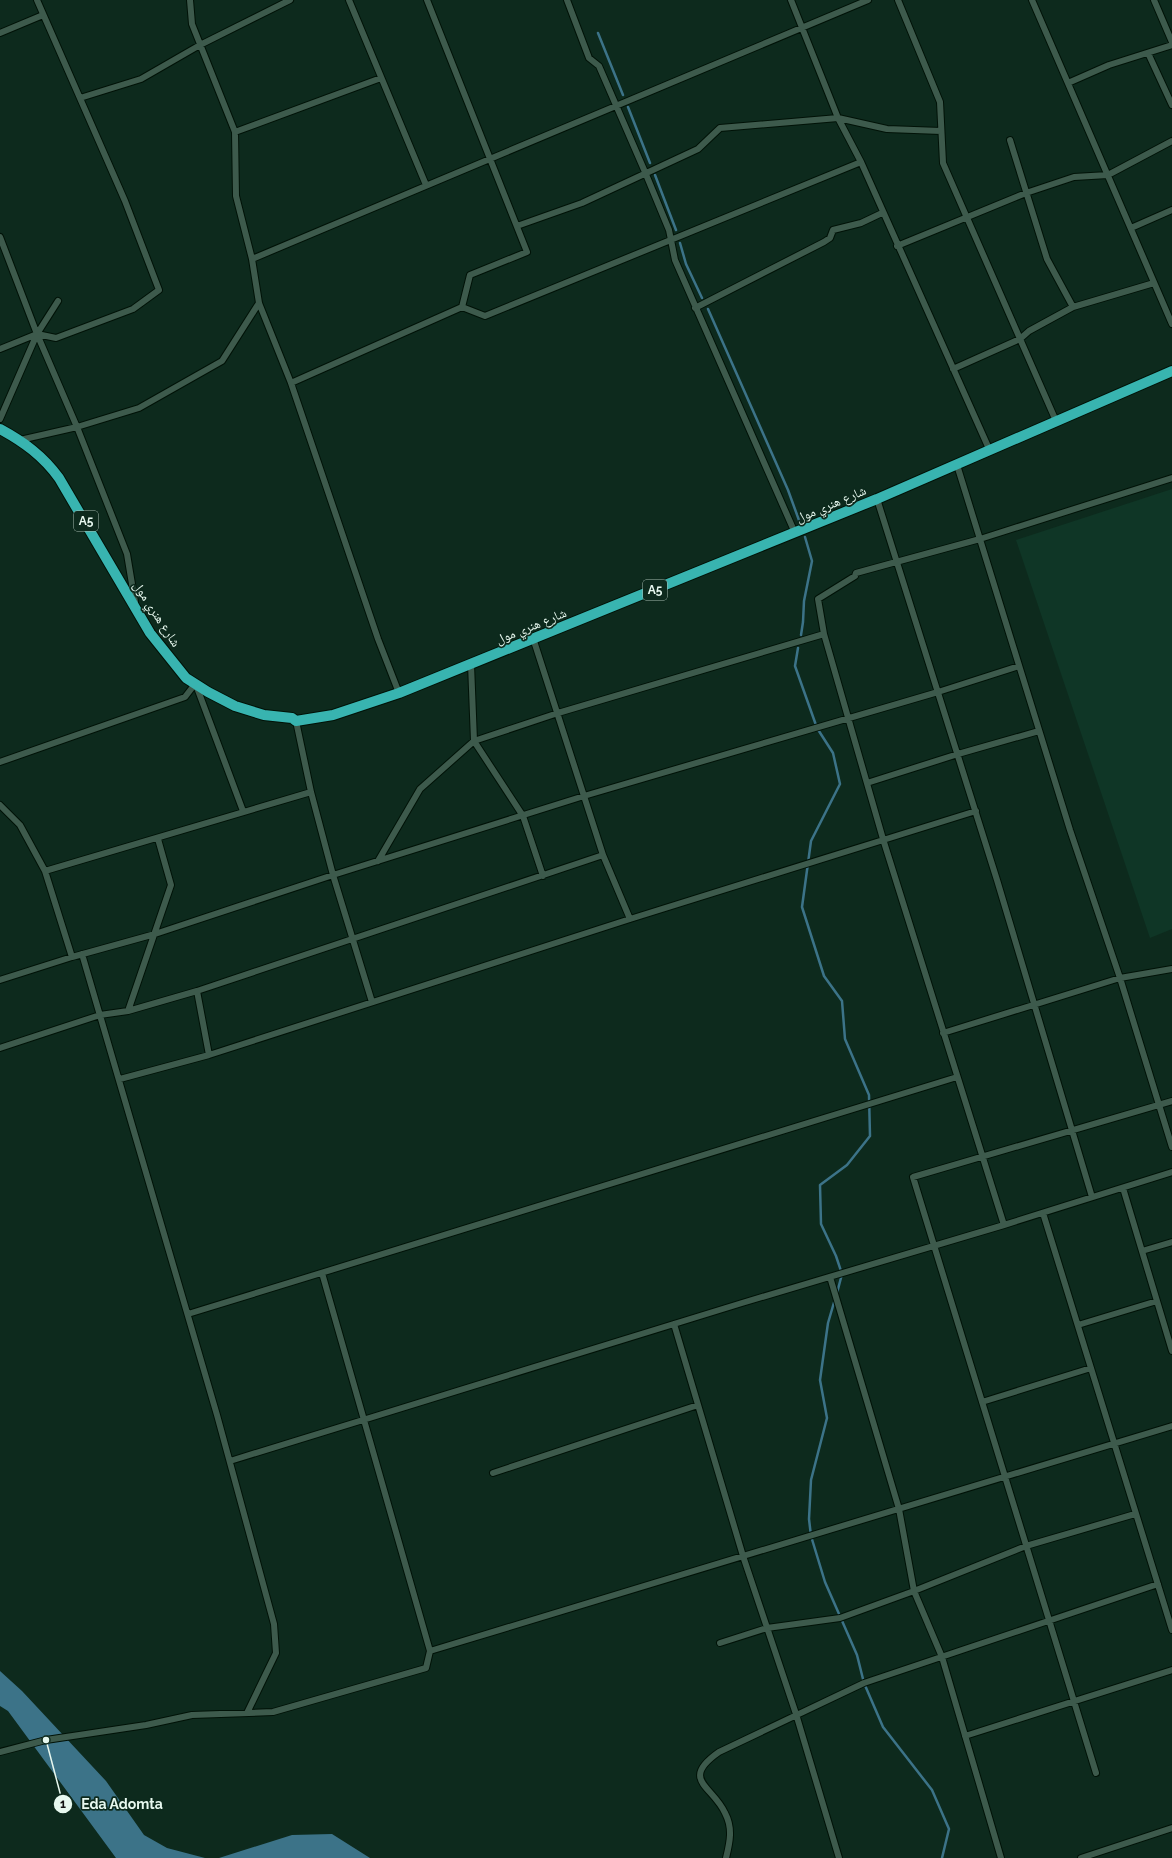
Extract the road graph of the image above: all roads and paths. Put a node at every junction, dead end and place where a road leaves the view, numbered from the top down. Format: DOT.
graph roads {
  1 [pos="37,0"];
  2 [pos="190,0"];
  3 [pos="290,0"];
  4 [pos="349,0"];
  5 [pos="427,0"];
  6 [pos="567,0"];
  7 [pos="791,0"];
  8 [pos="868,0"];
  9 [pos="898,0"];
  10 [pos="1032,0"];
  11 [pos="1154,0"];
  12 [pos="282,2"];
  13 [pos="44,15"];
  14 [pos="802,28"];
  15 [pos="0,33"];
  16 [pos="1172,44"];
  17 [pos="200,45"];
  18 [pos="1148,53"];
  19 [pos="381,78"];
  20 [pos="1068,83"];
  21 [pos="80,98"];
  22 [pos="617,105"];
  23 [pos="1172,105"];
  24 [pos="838,118"];
  25 [pos="941,131"];
  26 [pos="235,132"];
  27 [pos="1010,140"];
  28 [pos="1172,141"];
  29 [pos="490,158"];
  30 [pos="861,162"];
  31 [pos="645,172"];
  32 [pos="1108,175"];
  33 [pos="426,184"];
  34 [pos="1026,193"];
  35 [pos="1172,210"];
  36 [pos="882,213"];
  37 [pos="968,217"];
  38 [pos="517,226"];
  39 [pos="1131,228"];
  40 [pos="0,237"];
  41 [pos="671,239"];
  42 [pos="897,246"];
  43 [pos="252,259"];
  44 [pos="1154,283"];
  45 [pos="58,301"];
  46 [pos="259,303"];
  47 [pos="1073,306"];
  48 [pos="462,307"];
  49 [pos="695,308"];
  50 [pos="1172,324"];
  51 [pos="37,334"];
  52 [pos="1020,339"];
  53 [pos="0,349"];
  54 [pos="953,369"];
  55 [pos="1172,371"];
  56 [pos="291,383"];
  57 [pos="0,419"];
  58 [pos="1056,421"];
  59 [pos="77,427"];
  60 [pos="0,429"];
  61 [pos="20,440"];
  62 [pos="990,451"];
  63 [pos="957,465"];
  64 [pos="1172,478"];
  65 [pos="877,499"];
  66 [pos="795,533"];
  67 [pos="980,539"];
  68 [pos="897,562"];
  69 [pos="135,608"];
  70 [pos="824,634"];
  71 [pos="533,638"];
  72 [pos="471,664"];
  73 [pos="1019,666"];
  74 [pos="195,684"];
  75 [pos="938,692"];
  76 [pos="399,693"];
  77 [pos="558,713"];
  78 [pos="848,719"];
  79 [pos="296,721"];
  80 [pos="1039,731"];
  81 [pos="474,741"];
  82 [pos="958,754"];
  83 [pos="0,762"];
  84 [pos="867,783"];
  85 [pos="311,792"];
  86 [pos="584,796"];
  87 [pos="0,805"];
  88 [pos="243,811"];
  89 [pos="976,811"];
  90 [pos="523,816"];
  91 [pos="158,839"];
  92 [pos="883,839"];
  93 [pos="603,854"];
  94 [pos="378,861"];
  95 [pos="45,872"];
  96 [pos="333,874"];
  97 [pos="543,876"];
  98 [pos="630,919"];
  99 [pos="155,934"];
  100 [pos="352,937"];
  101 [pos="82,954"];
  102 [pos="72,956"];
  103 [pos="1172,969"];
  104 [pos="1120,978"];
  105 [pos="0,980"];
  106 [pos="197,990"];
  107 [pos="372,1002"];
  108 [pos="1034,1005"];
  109 [pos="128,1011"];
  110 [pos="100,1015"];
  111 [pos="943,1033"];
  112 [pos="0,1040"];
  113 [pos="1,1048"];
  114 [pos="209,1056"];
  115 [pos="957,1077"];
  116 [pos="120,1079"];
  117 [pos="1172,1101"];
  118 [pos="1159,1105"];
  119 [pos="1073,1131"];
  120 [pos="1172,1147"];
  121 [pos="982,1158"];
  122 [pos="1172,1172"];
  123 [pos="1123,1188"];
  124 [pos="1092,1197"];
  125 [pos="1043,1213"];
  126 [pos="1004,1225"];
  127 [pos="1172,1242"];
  128 [pos="934,1246"];
  129 [pos="1142,1251"];
  130 [pos="322,1273"];
  131 [pos="830,1277"];
  132 [pos="1157,1301"];
  133 [pos="188,1314"];
  134 [pos="674,1324"];
  135 [pos="1078,1325"];
  136 [pos="1172,1351"];
  137 [pos="1091,1368"];
  138 [pos="982,1402"];
  139 [pos="698,1405"];
  140 [pos="364,1420"];
  141 [pos="1172,1426"];
  142 [pos="1114,1443"];
  143 [pos="230,1461"];
  144 [pos="493,1473"];
  145 [pos="1005,1476"];
  146 [pos="898,1509"];
  147 [pos="1135,1514"];
  148 [pos="1026,1546"];
  149 [pos="743,1556"];
  150 [pos="1158,1584"];
  151 [pos="914,1592"];
  152 [pos="1049,1621"];
  153 [pos="767,1628"];
  154 [pos="1172,1630"];
  155 [pos="720,1643"];
  156 [pos="430,1652"];
  157 [pos="942,1657"];
  158 [pos="1172,1670"];
  159 [pos="1075,1700"];
  160 [pos="247,1713"];
  161 [pos="796,1714"];
  162 [pos="965,1736"];
  163 [pos="0,1752"];
  164 [pos="1096,1773"];
  165 [pos="1172,1828"];
  166 [pos="726,1858"];
  167 [pos="839,1858"];
  168 [pos="1002,1858"];
  169 [pos="1081,1858"];
  1 -- 13 [label="street"];
  2 -- 17 [label="street"];
  3 -- 12 [label="street"];
  4 -- 19 [label="street"];
  5 -- 29 [label="street"];
  6 -- 22 [label="street"];
  7 -- 14 [label="street"];
  8 -- 14 [label="street"];
  9 -- 25 [label="street"];
  10 -- 20 [label="street"];
  11 -- 16 [label="street"];
  12 -- 17 [label="street"];
  13 -- 15 [label="street"];
  13 -- 21 [label="street"];
  14 -- 22 [label="street"];
  14 -- 24 [label="street"];
  16 -- 18 [label="street"];
  17 -- 21 [label="street"];
  17 -- 26 [label="street"];
  18 -- 20 [label="street"];
  18 -- 23 [label="street"];
  19 -- 26 [label="street"];
  19 -- 33 [label="street"];
  20 -- 32 [label="street"];
  21 -- 51 [label="street"];
  22 -- 29 [label="street"];
  22 -- 31 [label="street"];
  24 -- 25 [label="street"];
  24 -- 30 [label="street"];
  24 -- 31 [label="street"];
  25 -- 37 [label="street"];
  26 -- 43 [label="street"];
  27 -- 34 [label="street"];
  28 -- 32 [label="street"];
  29 -- 33 [label="street"];
  29 -- 38 [label="street"];
  30 -- 36 [label="street"];
  30 -- 41 [label="street"];
  31 -- 38 [label="street"];
  31 -- 41 [label="street"];
  32 -- 34 [label="street"];
  32 -- 39 [label="street"];
  33 -- 43 [label="street"];
  34 -- 37 [label="street"];
  34 -- 47 [label="street"];
  35 -- 39 [label="street"];
  36 -- 42 [label="street"];
  36 -- 49 [label="street"];
  37 -- 42 [label="street"];
  37 -- 52 [label="street"];
  38 -- 48 [label="street"];
  39 -- 44 [label="street"];
  40 -- 51 [label="street"];
  41 -- 48 [label="street"];
  41 -- 49 [label="street"];
  42 -- 54 [label="street"];
  43 -- 46 [label="street"];
  44 -- 47 [label="street"];
  44 -- 50 [label="street"];
  45 -- 51 [label="street"];
  46 -- 56 [label="street"];
  46 -- 59 [label="street"];
  47 -- 52 [label="street"];
  48 -- 56 [label="street"];
  49 -- 66 [label="street"];
  51 -- 53 [label="street"];
  51 -- 57 [label="street"];
  51 -- 59 [label="street"];
  52 -- 54 [label="street"];
  52 -- 58 [label="street"];
  54 -- 62 [label="street"];
  55 -- 58 [label="highway, شارع هنري مول / A5"];
  56 -- 76 [label="street"];
  58 -- 62 [label="highway, شارع هنري مول / A5"];
  59 -- 61 [label="street"];
  59 -- 69 [label="street"];
  60 -- 61 [label="highway, شارع هنري مول / A5"];
  61 -- 69 [label="highway, شارع هنري مول / A5"];
  62 -- 63 [label="highway, شارع هنري مول / A5"];
  63 -- 65 [label="highway, شارع هنري مول / A5"];
  63 -- 67 [label="street"];
  64 -- 67 [label="street"];
  65 -- 66 [label="highway, شارع هنري مول / A5"];
  65 -- 68 [label="street"];
  66 -- 71 [label="highway, شارع هنري مول / A5"];
  67 -- 68 [label="street"];
  67 -- 73 [label="street"];
  68 -- 70 [label="street"];
  68 -- 75 [label="street"];
  69 -- 74 [label="highway, شارع هنري مول / A5"];
  70 -- 77 [label="street"];
  70 -- 78 [label="street"];
  71 -- 72 [label="highway, شارع هنري مول / A5"];
  71 -- 77 [label="street"];
  72 -- 76 [label="highway, شارع هنري مول / A5"];
  72 -- 81 [label="street"];
  73 -- 75 [label="street"];
  73 -- 80 [label="street"];
  74 -- 79 [label="highway, شارع هنري مول / A5"];
  74 -- 83 [label="street"];
  74 -- 88 [label="street"];
  75 -- 78 [label="street"];
  75 -- 82 [label="street"];
  76 -- 79 [label="highway, شارع هنري مول / A5"];
  77 -- 81 [label="street"];
  77 -- 86 [label="street"];
  78 -- 84 [label="street"];
  78 -- 86 [label="street"];
  79 -- 85 [label="street"];
  80 -- 82 [label="street"];
  80 -- 104 [label="street"];
  81 -- 90 [label="street"];
  81 -- 94 [label="street"];
  82 -- 84 [label="street"];
  82 -- 89 [label="street"];
  84 -- 92 [label="street"];
  85 -- 88 [label="street"];
  85 -- 96 [label="street"];
  86 -- 90 [label="street"];
  86 -- 93 [label="street"];
  87 -- 95 [label="street"];
  88 -- 91 [label="street"];
  89 -- 92 [label="street"];
  89 -- 108 [label="street"];
  90 -- 94 [label="street"];
  90 -- 97 [label="street"];
  91 -- 95 [label="street"];
  91 -- 99 [label="street"];
  92 -- 98 [label="street"];
  92 -- 111 [label="street"];
  93 -- 97 [label="street"];
  93 -- 98 [label="street"];
  94 -- 96 [label="street"];
  95 -- 102 [label="street"];
  96 -- 99 [label="street"];
  96 -- 100 [label="street"];
  97 -- 100 [label="street"];
  98 -- 107 [label="street"];
  99 -- 101 [label="street"];
  99 -- 109 [label="street"];
  100 -- 106 [label="street"];
  100 -- 107 [label="street"];
  101 -- 102 [label="street"];
  101 -- 110 [label="street"];
  102 -- 105 [label="street"];
  103 -- 104 [label="street"];
  104 -- 108 [label="street"];
  104 -- 118 [label="street"];
  106 -- 109 [label="street"];
  106 -- 114 [label="street"];
  107 -- 114 [label="street"];
  108 -- 111 [label="street"];
  108 -- 119 [label="street"];
  109 -- 110 [label="street"];
  110 -- 113 [label="street"];
  110 -- 116 [label="street"];
  111 -- 115 [label="street"];
  112 -- 113 [label="street"];
  114 -- 116 [label="street"];
  115 -- 121 [label="street"];
  115 -- 130 [label="street"];
  116 -- 133 [label="street"];
  117 -- 118 [label="street"];
  118 -- 119 [label="street"];
  118 -- 120 [label="street"];
  119 -- 121 [label="street"];
  119 -- 124 [label="street"];
  121 -- 126 [label="street"];
  121 -- 128 [label="street"];
  122 -- 123 [label="street"];
  123 -- 124 [label="street"];
  123 -- 129 [label="street"];
  124 -- 125 [label="street"];
  125 -- 126 [label="street"];
  125 -- 135 [label="street"];
  126 -- 128 [label="street"];
  127 -- 129 [label="street"];
  128 -- 131 [label="street"];
  128 -- 138 [label="street"];
  129 -- 132 [label="street"];
  130 -- 133 [label="street"];
  130 -- 140 [label="street"];
  131 -- 134 [label="street"];
  131 -- 146 [label="street"];
  132 -- 135 [label="street"];
  132 -- 136 [label="street"];
  133 -- 143 [label="street"];
  134 -- 139 [label="street"];
  134 -- 140 [label="street"];
  135 -- 137 [label="street"];
  137 -- 138 [label="street"];
  137 -- 142 [label="street"];
  138 -- 145 [label="street"];
  139 -- 144 [label="street"];
  139 -- 149 [label="street"];
  140 -- 143 [label="street"];
  140 -- 156 [label="street"];
  141 -- 142 [label="street"];
  142 -- 145 [label="street"];
  142 -- 147 [label="street"];
  143 -- 160 [label="street"];
  145 -- 146 [label="street"];
  145 -- 148 [label="street"];
  146 -- 149 [label="street"];
  146 -- 151 [label="street"];
  147 -- 148 [label="street"];
  147 -- 150 [label="street"];
  148 -- 151 [label="street"];
  148 -- 152 [label="street"];
  149 -- 153 [label="street"];
  149 -- 156 [label="street"];
  150 -- 152 [label="street"];
  150 -- 154 [label="street"];
  151 -- 153 [label="street"];
  151 -- 157 [label="street"];
  152 -- 157 [label="street"];
  152 -- 159 [label="street"];
  153 -- 155 [label="street"];
  153 -- 161 [label="street"];
  156 -- 160 [label="street"];
  157 -- 161 [label="street"];
  157 -- 162 [label="street"];
  158 -- 159 [label="street"];
  159 -- 162 [label="street"];
  159 -- 164 [label="street"];
  160 -- 163 [label="street"];
  161 -- 166 [label="street"];
  161 -- 167 [label="street"];
  162 -- 168 [label="street"];
  165 -- 169 [label="street"];
}
